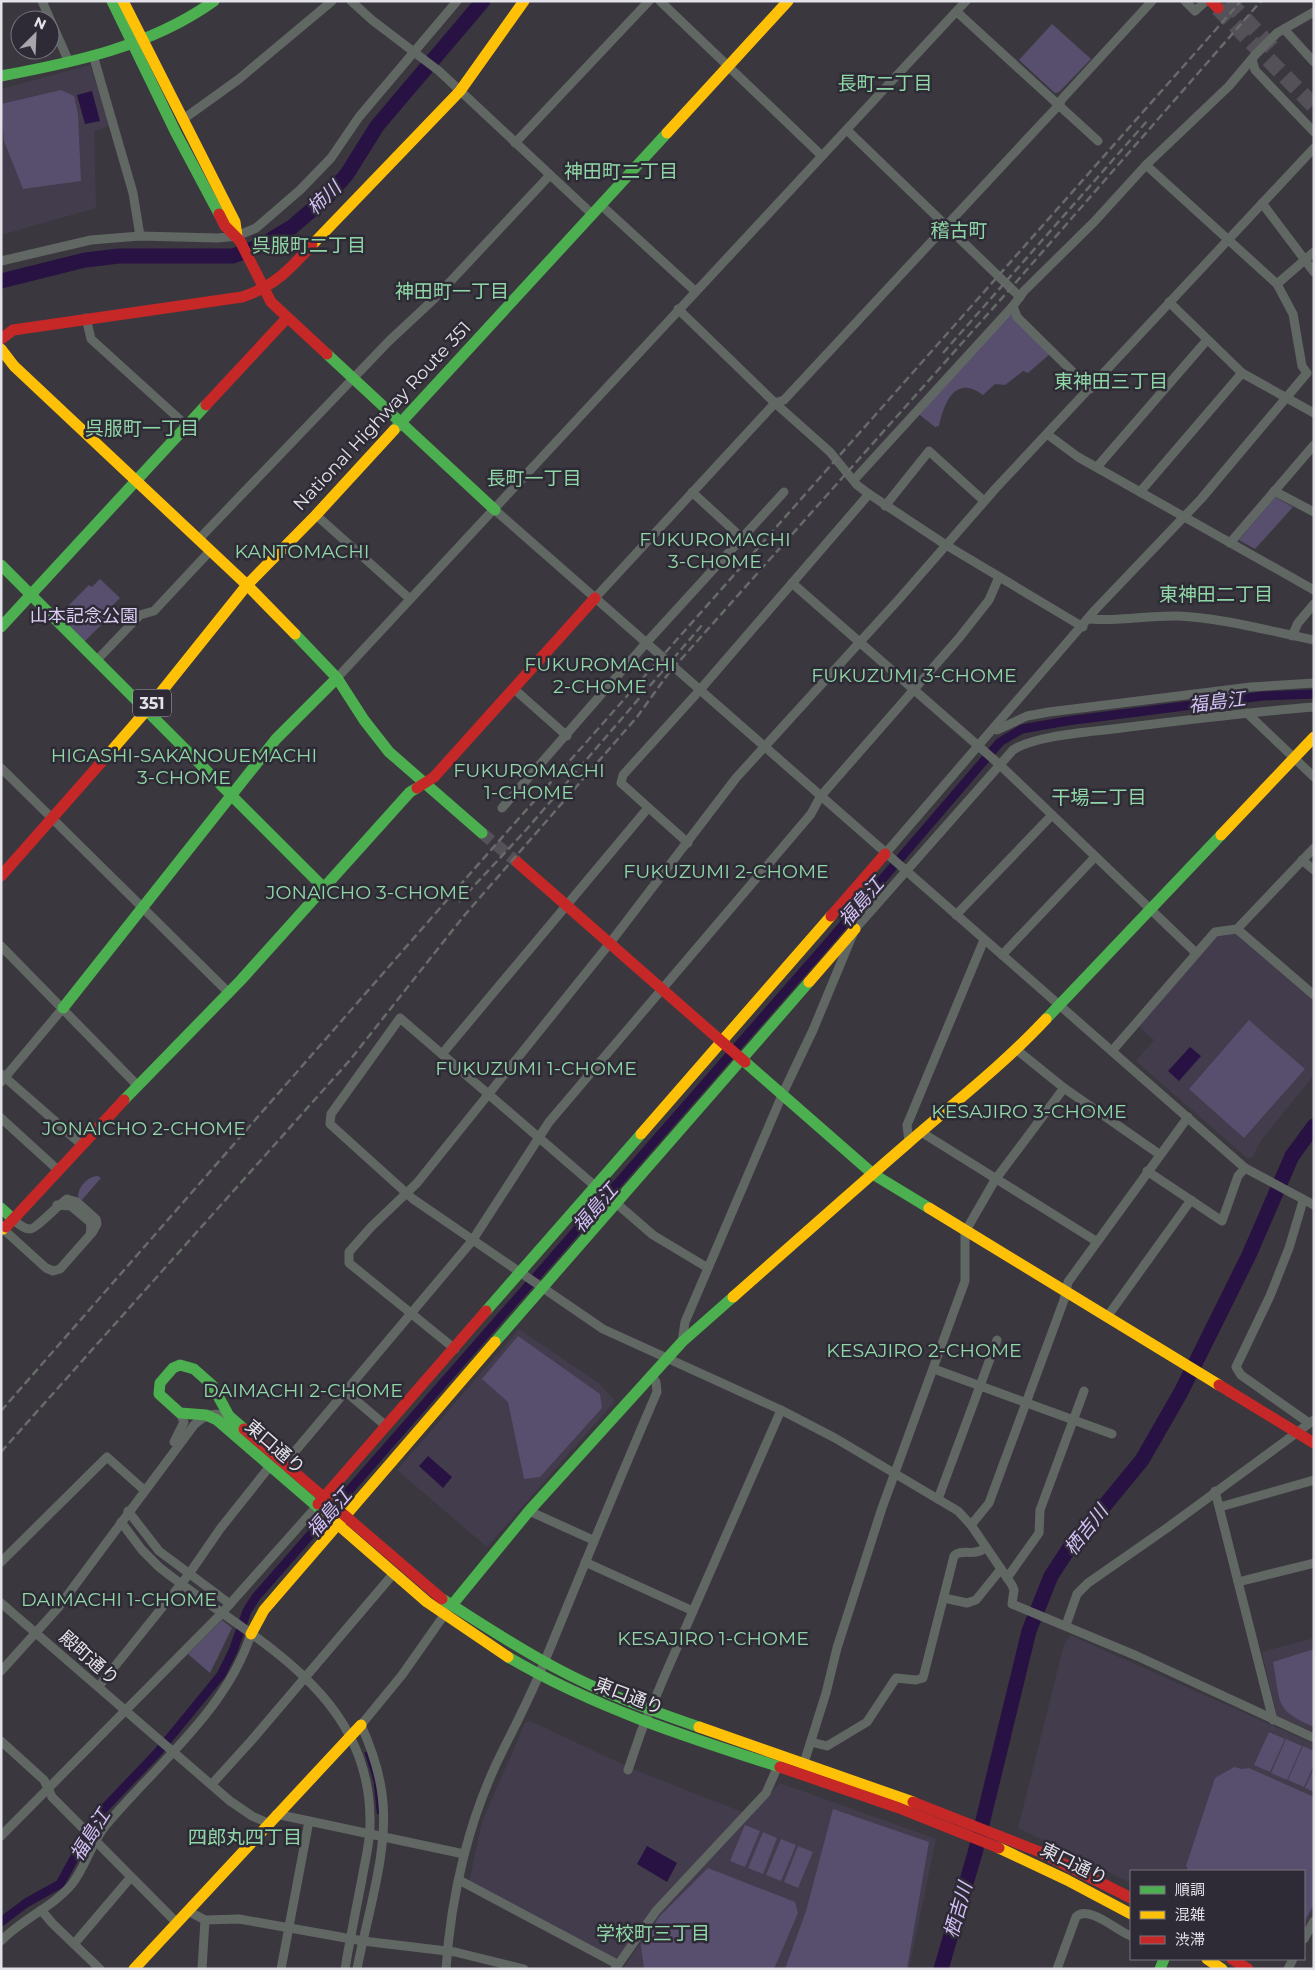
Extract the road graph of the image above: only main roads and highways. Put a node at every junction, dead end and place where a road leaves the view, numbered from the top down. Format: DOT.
graph roads {
  1 [pos="112,1"];
  2 [pos="124,1"];
  3 [pos="214,1"];
  4 [pos="524,1"];
  5 [pos="788,1"];
  6 [pos="202,5"];
  7 [pos="137,41"];
  8 [pos="1,76"];
  9 [pos="238,238"];
  10 [pos="262,290"];
  11 [pos="287,318"];
  12 [pos="1,339"];
  13 [pos="1,349"];
  14 [pos="400,421"];
  15 [pos="138,481"];
  16 [pos="495,510"];
  17 [pos="1,565"];
  18 [pos="247,584"];
  19 [pos="32,596"];
  20 [pos="595,598"];
  21 [pos="1,627"];
  22 [pos="337,678"];
  23 [pos="146,711"];
  24 [pos="1314,737"];
  25 [pos="424,783"];
  26 [pos="231,796"];
  27 [pos="482,833"];
  28 [pos="886,855"];
  29 [pos="518,862"];
  30 [pos="1,876"];
  31 [pos="323,887"];
  32 [pos="855,929"];
  33 [pos="63,1008"];
  34 [pos="723,1042"];
  35 [pos="740,1057"];
  36 [pos="873,1174"];
  37 [pos="1,1208"];
  38 [pos="13,1219"];
  39 [pos="2,1229"];
  40 [pos="1314,1443"];
  41 [pos="277,1467"];
  42 [pos="322,1503"];
  43 [pos="340,1519"];
  44 [pos="452,1605"];
  45 [pos="250,1633"];
  46 [pos="362,1725"];
  47 [pos="1130,1898"];
  48 [pos="1130,1913"];
  49 [pos="1208,1960"];
  50 [pos="1234,1960"];
  51 [pos="134,1969"];
  52 [pos="1222,1969"];
  53 [pos="1248,1969"];
  1 -- 7 [label="main road"];
  2 -- 7 [label="main road"];
  3 -- 6 [label="main road"];
  4 -- 10 [label="main road"];
  5 -- 14 [label="main road, National Highway Route 351 / 351"];
  6 -- 7 [label="main road"];
  7 -- 8 [label="main road"];
  7 -- 9 [label="main road"];
  7 -- 9 [label="main road"];
  9 -- 10 [label="main road"];
  10 -- 11 [label="main road"];
  10 -- 12 [label="main road"];
  11 -- 14 [label="main road"];
  11 -- 15 [label="main road"];
  13 -- 15 [label="main road"];
  14 -- 16 [label="main road"];
  14 -- 18 [label="main road, National Highway Route 351 / 351"];
  15 -- 18 [label="main road"];
  15 -- 19 [label="main road"];
  17 -- 19 [label="main road"];
  18 -- 22 [label="main road"];
  18 -- 23 [label="main road, National Highway Route 351 / 351"];
  19 -- 21 [label="main road"];
  19 -- 23 [label="main road"];
  20 -- 25 [label="main road"];
  22 -- 25 [label="main road"];
  22 -- 26 [label="main road"];
  23 -- 26 [label="main road"];
  23 -- 30 [label="main road, National Highway Route 351 / 351"];
  24 -- 36 [label="main road"];
  25 -- 27 [label="main road"];
  25 -- 31 [label="main road"];
  26 -- 31 [label="main road"];
  26 -- 33 [label="main road"];
  28 -- 34 [label="main road"];
  29 -- 34 [label="main road"];
  31 -- 38 [label="main road"];
  32 -- 35 [label="main road"];
  34 -- 35 [label="main road"];
  34 -- 42 [label="main road"];
  35 -- 36 [label="main road"];
  35 -- 43 [label="main road"];
  36 -- 40 [label="main road"];
  36 -- 44 [label="main road"];
  37 -- 38 [label="main road"];
  38 -- 39 [label="main road"];
  41 -- 41 [label="main road, 東口通り"];
  41 -- 42 [label="main road, 東口通り"];
  42 -- 43 [label="main road, 東口通り"];
  43 -- 44 [label="main road, 東口通り"];
  43 -- 45 [label="main road"];
  43 -- 48 [label="main road, 東口通り"];
  44 -- 47 [label="main road, 東口通り"];
  46 -- 51 [label="main road"];
  49 -- 52 [label="main road"];
  50 -- 53 [label="main road"];
}
